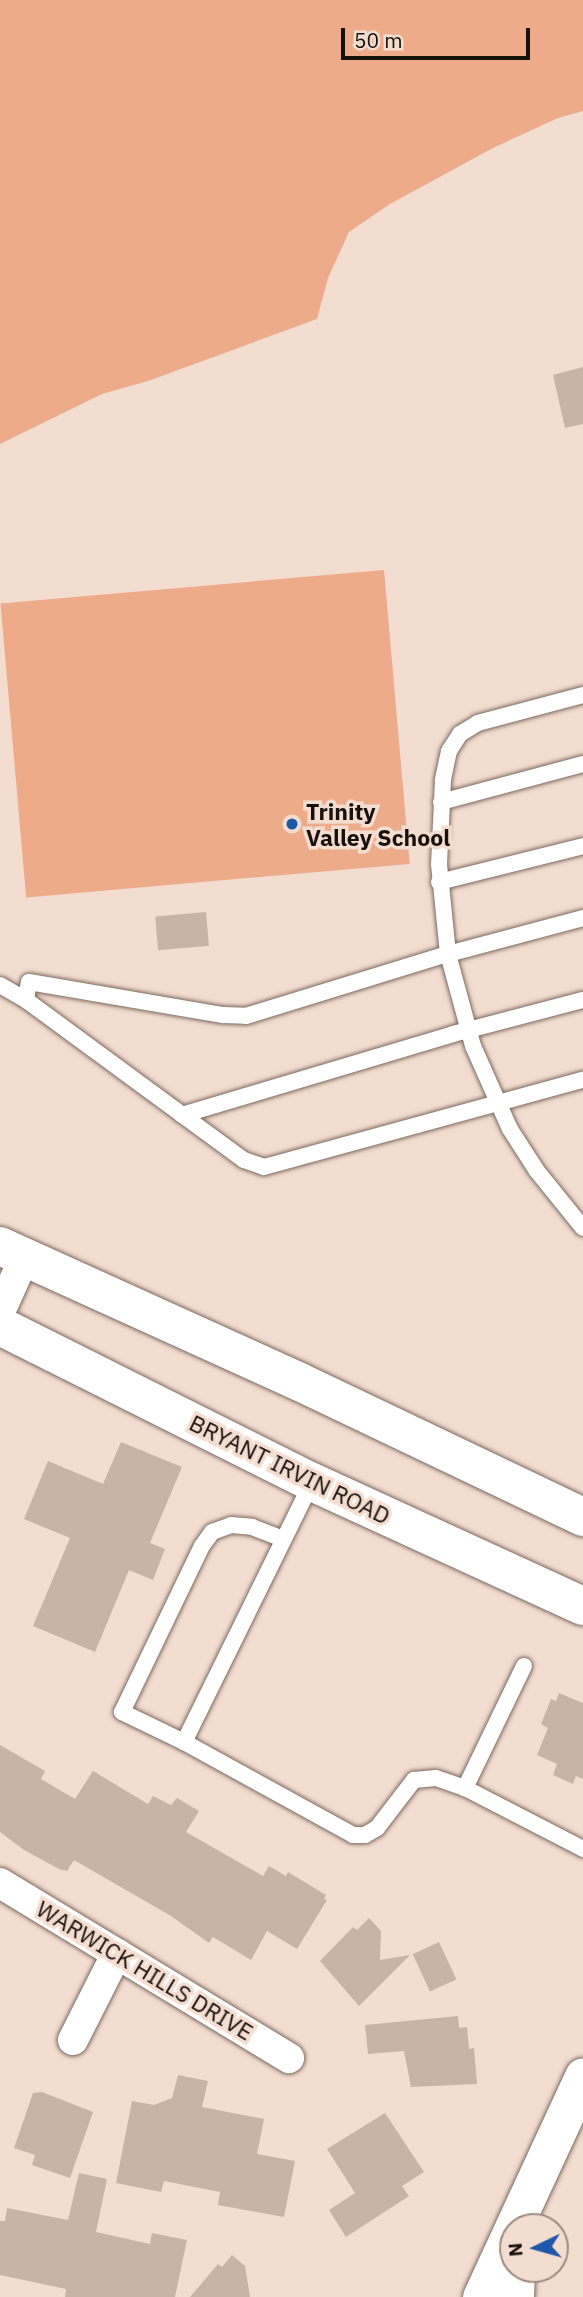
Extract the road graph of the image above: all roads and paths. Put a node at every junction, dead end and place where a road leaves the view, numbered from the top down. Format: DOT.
graph roads {
  1 [pos="583,695"];
  2 [pos="583,764"];
  3 [pos="441,803"];
  4 [pos="583,846"];
  5 [pos="439,882"];
  6 [pos="583,918"];
  7 [pos="449,954"];
  8 [pos="0,985"];
  9 [pos="26,1000"];
  10 [pos="583,1000"];
  11 [pos="468,1030"];
  12 [pos="583,1080"];
  13 [pos="497,1104"];
  14 [pos="182,1115"];
  15 [pos="583,1228"];
  16 [pos="13,1251"];
  17 [pos="0,1312"];
  18 [pos="0,1326"];
  19 [pos="312,1482"];
  20 [pos="583,1517"];
  21 [pos="284,1539"];
  22 [pos="477,1559"];
  23 [pos="583,1605"];
  24 [pos="583,1627"];
  25 [pos="524,1666"];
  26 [pos="184,1742"];
  27 [pos="465,1788"];
  28 [pos="583,1849"];
  29 [pos="0,1883"];
  30 [pos="117,1953"];
  31 [pos="73,2040"];
  32 [pos="289,2057"];
  33 [pos="583,2076"];
  34 [pos="521,2213"];
  35 [pos="499,2259"];
  36 [pos="481,2297"];
  1 -- 3 [label="lane"];
  2 -- 3 [label="lane"];
  3 -- 5 [label="lane"];
  4 -- 5 [label="lane"];
  5 -- 7 [label="lane"];
  6 -- 7 [label="lane"];
  7 -- 9 [label="lane"];
  7 -- 11 [label="lane"];
  8 -- 9 [label="lane"];
  9 -- 14 [label="lane"];
  10 -- 11 [label="lane"];
  11 -- 13 [label="lane"];
  11 -- 14 [label="lane"];
  12 -- 13 [label="lane"];
  13 -- 14 [label="lane"];
  13 -- 15 [label="lane"];
  16 -- 17 [label="street"];
  16 -- 20 [label="main road"];
  18 -- 19 [label="main road, BRYANT IRVIN ROAD"];
  19 -- 21 [label="lane"];
  19 -- 22 [label="main road, BRYANT IRVIN ROAD"];
  21 -- 26 [label="lane"];
  21 -- 26 [label="lane"];
  22 -- 23 [label="main road, BRYANT IRVIN ROAD"];
  22 -- 24 [label="main road"];
  25 -- 27 [label="lane"];
  26 -- 27 [label="lane"];
  27 -- 28 [label="lane"];
  29 -- 30 [label="street, WARWICK HILLS DRIVE"];
  30 -- 31 [label="street"];
  30 -- 32 [label="street, WARWICK HILLS DRIVE"];
  33 -- 34 [label="street"];
  35 -- 36 [label="street"];
}
